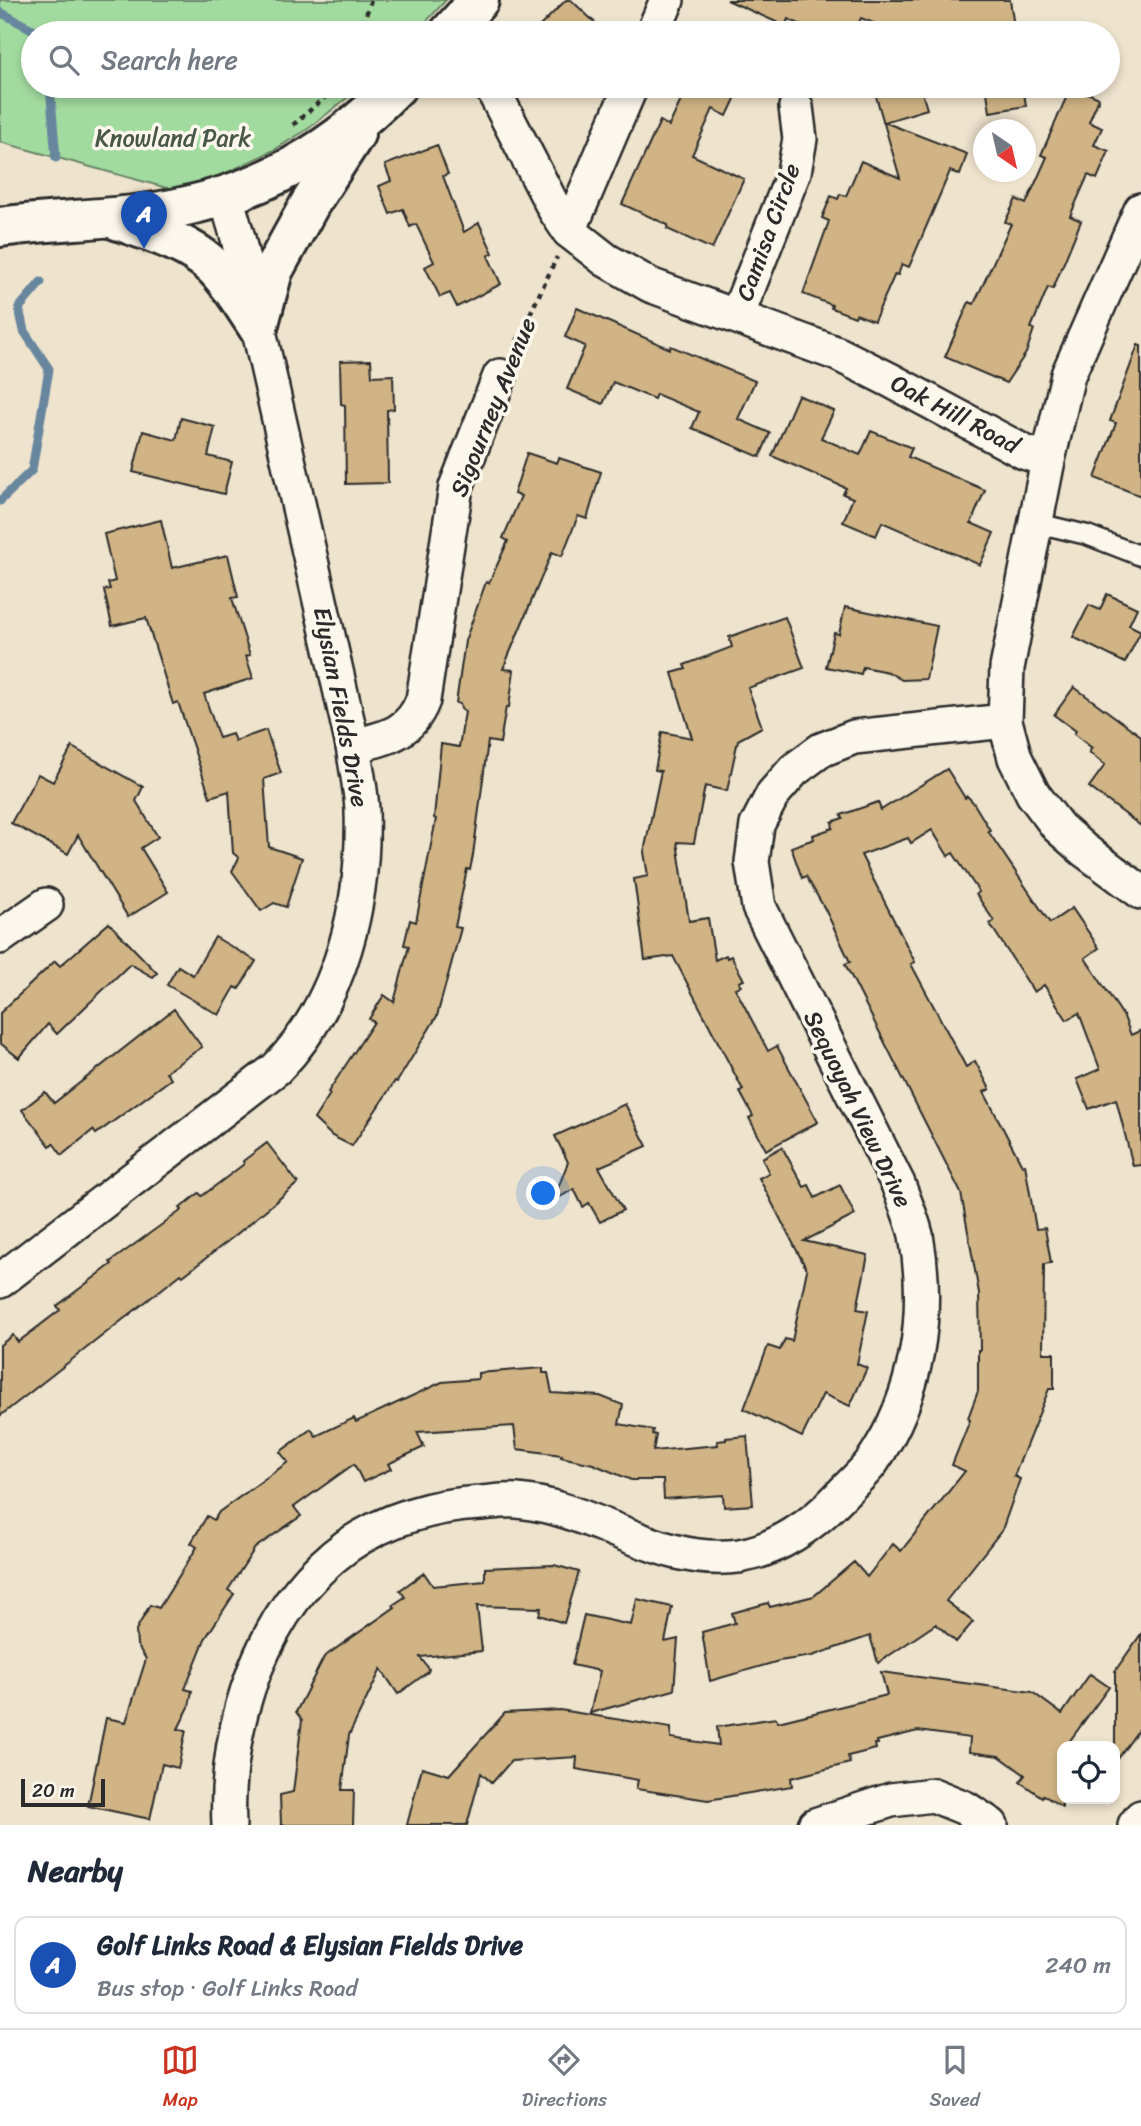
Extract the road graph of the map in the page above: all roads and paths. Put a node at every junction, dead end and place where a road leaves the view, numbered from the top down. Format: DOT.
graph roads {
  1 [pos="371,0"];
  2 [pos="479,0"];
  3 [pos="667,0"];
  4 [pos="364,21"];
  5 [pos="460,21"];
  6 [pos="658,21"];
  7 [pos="324,98"];
  8 [pos="385,98"];
  9 [pos="497,98"];
  10 [pos="626,98"];
  11 [pos="796,107"];
  12 [pos="369,113"];
  13 [pos="285,131"];
  14 [pos="226,197"];
  15 [pos="1141,210"];
  16 [pos="111,218"];
  17 [pos="0,227"];
  18 [pos="569,230"];
  19 [pos="737,316"];
  20 [pos="258,327"];
  21 [pos="500,376"];
  22 [pos="1048,460"];
  23 [pos="1037,523"];
  24 [pos="1141,556"];
  25 [pos="1005,721"];
  26 [pos="353,746"];
  27 [pos="1141,892"];
  28 [pos="46,905"];
  29 [pos="0,937"];
  30 [pos="0,1281"];
  31 [pos="1141,1817"];
  32 [pos="229,1825"];
  33 [pos="815,1825"];
  34 [pos="990,1825"];
  35 [pos="1135,1825"];
  1 -- 4 [label="path"];
  2 -- 5 [label="main road"];
  3 -- 6 [label="street"];
  7 -- 13 [label="path"];
  8 -- 12 [label="main road"];
  9 -- 18 [label="street, Oak Hill Road"];
  10 -- 18 [label="street"];
  11 -- 19 [label="street, Camisa Circle"];
  12 -- 14 [label="main road"];
  12 -- 20 [label="main road"];
  14 -- 16 [label="main road"];
  14 -- 20 [label="street, Elysian Fields Drive"];
  15 -- 22 [label="street"];
  16 -- 17 [label="main road"];
  16 -- 20 [label="main road"];
  18 -- 19 [label="street, Oak Hill Road"];
  18 -- 21 [label="path, Sigourney Avenue"];
  19 -- 22 [label="street, Oak Hill Road"];
  20 -- 26 [label="street, Elysian Fields Drive"];
  21 -- 26 [label="street, Sigourney Avenue"];
  22 -- 23 [label="street, Oak Hill Road"];
  23 -- 24 [label="lane"];
  23 -- 25 [label="street, Oak Hill Road"];
  25 -- 27 [label="street, Oak Hill Road"];
  25 -- 32 [label="street, Sequoyah View Drive"];
  26 -- 30 [label="street, Elysian Fields Drive"];
  28 -- 29 [label="street"];
  31 -- 35 [label="street"];
  33 -- 34 [label="street"];
}
